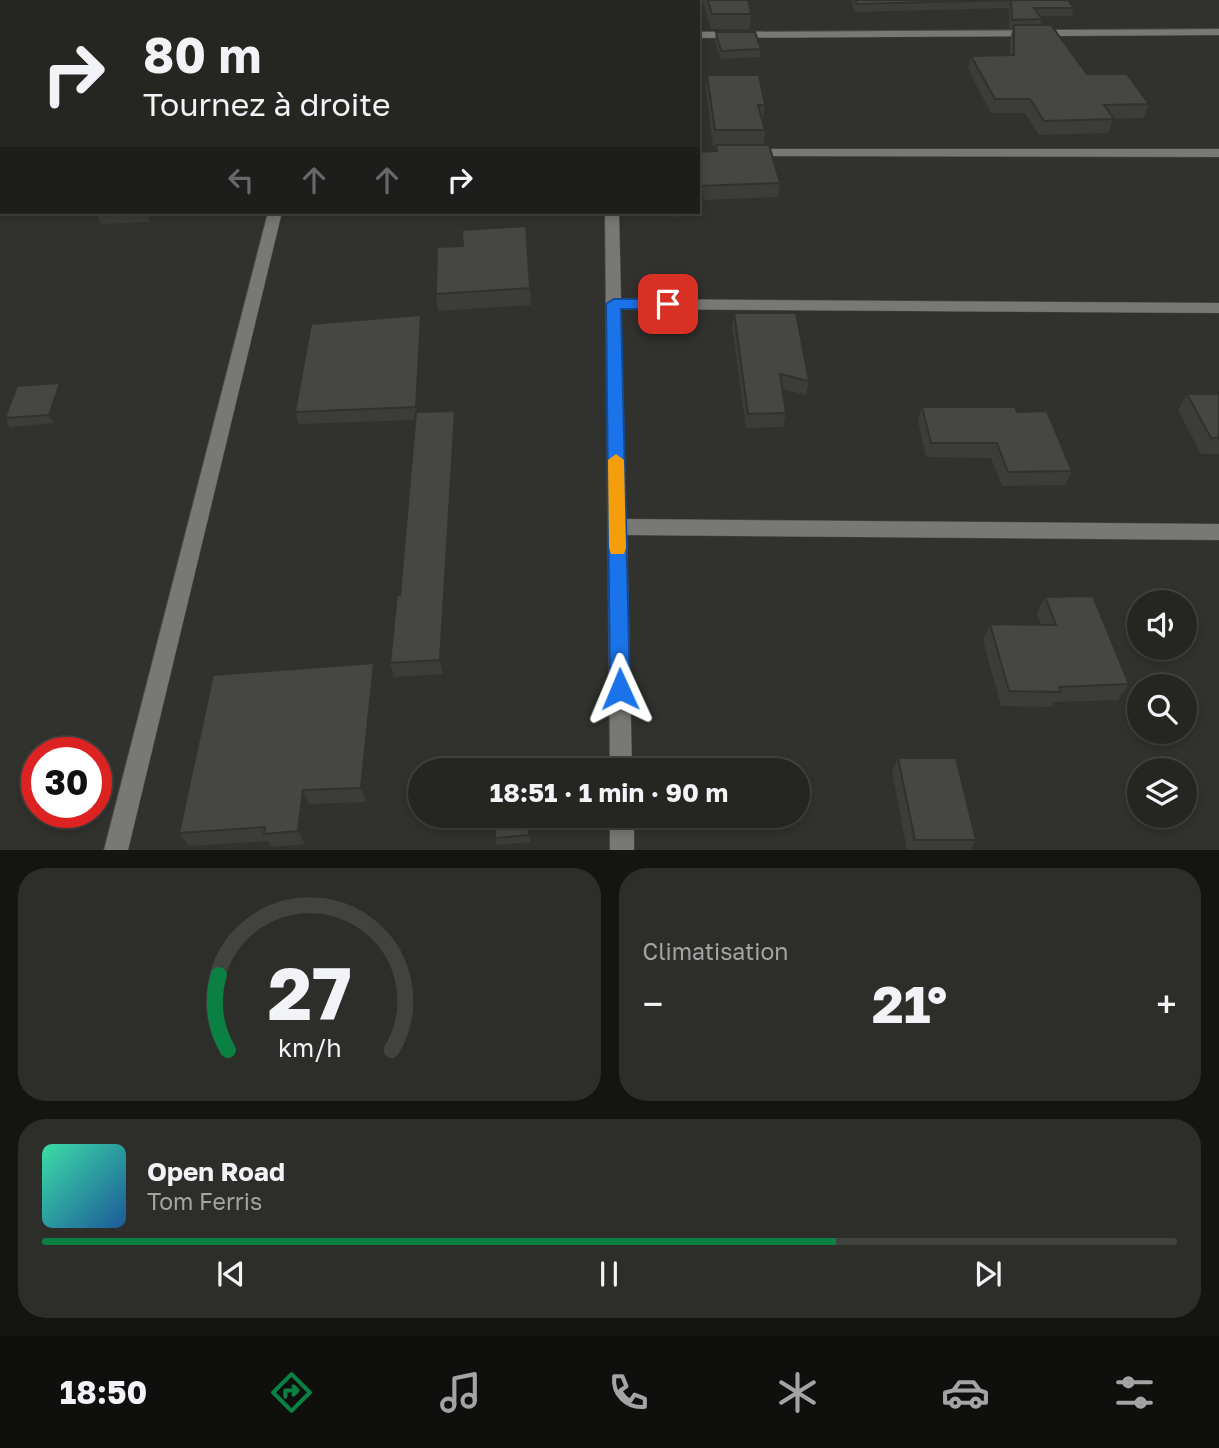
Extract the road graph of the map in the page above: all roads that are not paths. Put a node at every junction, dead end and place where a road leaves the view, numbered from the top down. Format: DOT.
graph roads {
  1 [pos="1219,32"];
  2 [pos="700,36"];
  3 [pos="740,153"];
  4 [pos="1219,153"];
  5 [pos="275,214"];
  6 [pos="612,214"];
  7 [pos="614,304"];
  8 [pos="1219,308"];
  9 [pos="617,527"];
  10 [pos="1219,531"];
  11 [pos="621,758"];
  12 [pos="622,828"];
  13 [pos="116,849"];
  14 [pos="622,849"];
  1 -- 2 [label="street"];
  3 -- 4 [label="street"];
  5 -- 13 [label="street"];
  6 -- 7 [label="street"];
  7 -- 8 [label="street"];
  7 -- 9 [label="street"];
  9 -- 10 [label="street"];
  9 -- 11 [label="street"];
  12 -- 14 [label="street"];
}
